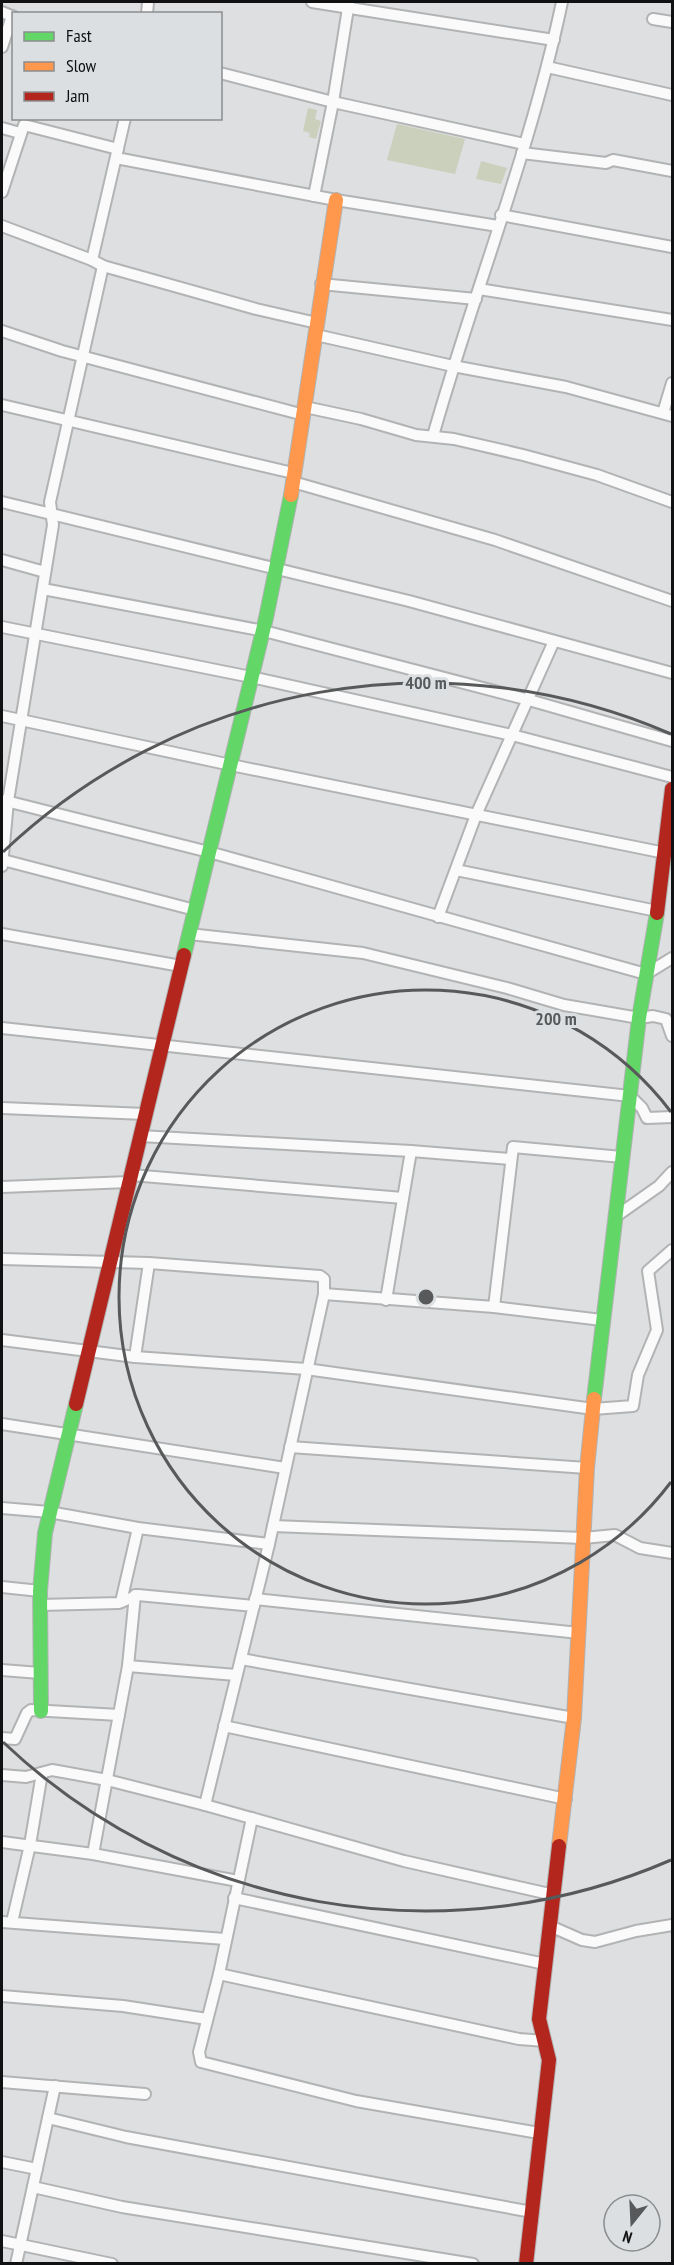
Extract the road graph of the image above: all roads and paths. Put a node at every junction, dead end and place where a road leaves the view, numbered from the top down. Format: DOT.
graph roads {
  1 [pos="312,2"];
  2 [pos="562,2"];
  3 [pos="348,5"];
  4 [pos="9,15"];
  5 [pos="653,19"];
  6 [pos="672,22"];
  7 [pos="554,40"];
  8 [pos="2,47"];
  9 [pos="547,67"];
  10 [pos="222,74"];
  11 [pos="672,95"];
  12 [pos="333,102"];
  13 [pos="125,120"];
  14 [pos="2,128"];
  15 [pos="20,134"];
  16 [pos="523,148"];
  17 [pos="117,154"];
  18 [pos="672,171"];
  19 [pos="2,192"];
  20 [pos="314,196"];
  21 [pos="336,200"];
  22 [pos="500,221"];
  23 [pos="2,226"];
  24 [pos="672,247"];
  25 [pos="92,260"];
  26 [pos="104,266"];
  27 [pos="321,284"];
  28 [pos="477,294"];
  29 [pos="672,320"];
  30 [pos="316,329"];
  31 [pos="2,331"];
  32 [pos="83,356"];
  33 [pos="453,366"];
  34 [pos="672,382"];
  35 [pos="2,405"];
  36 [pos="305,411"];
  37 [pos="668,415"];
  38 [pos="67,421"];
  39 [pos="433,436"];
  40 [pos="293,477"];
  41 [pos="2,502"];
  42 [pos="672,502"];
  43 [pos="51,513"];
  44 [pos="2,560"];
  45 [pos="279,568"];
  46 [pos="45,572"];
  47 [pos="43,589"];
  48 [pos="672,601"];
  49 [pos="2,627"];
  50 [pos="264,631"];
  51 [pos="36,635"];
  52 [pos="554,641"];
  53 [pos="672,673"];
  54 [pos="250,677"];
  55 [pos="529,700"];
  56 [pos="2,716"];
  57 [pos="21,720"];
  58 [pos="512,735"];
  59 [pos="672,741"];
  60 [pos="231,765"];
  61 [pos="672,777"];
  62 [pos="672,789"];
  63 [pos="5,801"];
  64 [pos="476,815"];
  65 [pos="209,852"];
  66 [pos="664,853"];
  67 [pos="2,863"];
  68 [pos="456,870"];
  69 [pos="195,910"];
  70 [pos="657,911"];
  71 [pos="438,917"];
  72 [pos="2,934"];
  73 [pos="189,934"];
  74 [pos="672,958"];
  75 [pos="181,966"];
  76 [pos="646,974"];
  77 [pos="639,1018"];
  78 [pos="2,1028"];
  79 [pos="672,1036"];
  80 [pos="162,1044"];
  81 [pos="630,1096"];
  82 [pos="2,1108"];
  83 [pos="145,1114"];
  84 [pos="672,1117"];
  85 [pos="140,1136"];
  86 [pos="411,1151"];
  87 [pos="622,1157"];
  88 [pos="512,1159"];
  89 [pos="672,1172"];
  90 [pos="130,1179"];
  91 [pos="2,1187"];
  92 [pos="403,1198"];
  93 [pos="615,1217"];
  94 [pos="672,1250"];
  95 [pos="2,1259"];
  96 [pos="110,1263"];
  97 [pos="149,1263"];
  98 [pos="324,1294"];
  99 [pos="386,1300"];
  100 [pos="494,1307"];
  101 [pos="602,1320"];
  102 [pos="2,1340"];
  103 [pos="89,1352"];
  104 [pos="135,1357"];
  105 [pos="306,1369"];
  106 [pos="593,1409"];
  107 [pos="2,1424"];
  108 [pos="69,1435"];
  109 [pos="290,1447"];
  110 [pos="285,1468"];
  111 [pos="587,1468"];
  112 [pos="2,1508"];
  113 [pos="49,1512"];
  114 [pos="273,1526"];
  115 [pos="138,1528"];
  116 [pos="583,1538"];
  117 [pos="269,1544"];
  118 [pos="672,1553"];
  119 [pos="2,1587"];
  120 [pos="135,1596"];
  121 [pos="40,1598"];
  122 [pos="121,1602"];
  123 [pos="255,1603"];
  124 [pos="579,1634"];
  125 [pos="241,1659"];
  126 [pos="128,1666"];
  127 [pos="2,1670"];
  128 [pos="40,1673"];
  129 [pos="236,1675"];
  130 [pos="41,1711"];
  131 [pos="119,1714"];
  132 [pos="574,1718"];
  133 [pos="224,1726"];
  134 [pos="2,1738"];
  135 [pos="42,1773"];
  136 [pos="2,1775"];
  137 [pos="107,1780"];
  138 [pos="566,1799"];
  139 [pos="205,1805"];
  140 [pos="252,1818"];
  141 [pos="2,1842"];
  142 [pos="30,1845"];
  143 [pos="93,1854"];
  144 [pos="238,1881"];
  145 [pos="554,1895"];
  146 [pos="234,1898"];
  147 [pos="7,1922"];
  148 [pos="672,1925"];
  149 [pos="550,1926"];
  150 [pos="225,1940"];
  151 [pos="545,1964"];
  152 [pos="219,1974"];
  153 [pos="2,1996"];
  154 [pos="207,2019"];
  155 [pos="545,2041"];
  156 [pos="2,2082"];
  157 [pos="55,2086"];
  158 [pos="145,2094"];
  159 [pos="48,2118"];
  160 [pos="539,2133"];
  161 [pos="2,2162"];
  162 [pos="38,2169"];
  163 [pos="33,2187"];
  164 [pos="532,2212"];
  165 [pos="2,2241"];
  166 [pos="20,2244"];
  167 [pos="16,2264"];
  168 [pos="112,2264"];
  169 [pos="473,2264"];
  170 [pos="526,2264"];
  1 -- 3 [label="street"];
  2 -- 7 [label="street"];
  3 -- 7 [label="street"];
  3 -- 12 [label="street"];
  4 -- 8 [label="street"];
  5 -- 6 [label="street"];
  7 -- 9 [label="street"];
  9 -- 11 [label="street"];
  9 -- 16 [label="street"];
  10 -- 12 [label="street"];
  12 -- 16 [label="street"];
  12 -- 20 [label="street"];
  13 -- 17 [label="street"];
  14 -- 15 [label="street"];
  15 -- 17 [label="street"];
  15 -- 19 [label="street"];
  16 -- 18 [label="street"];
  16 -- 22 [label="street"];
  17 -- 20 [label="street"];
  17 -- 25 [label="street"];
  20 -- 21 [label="street"];
  21 -- 22 [label="street"];
  21 -- 27 [label="street"];
  22 -- 24 [label="street"];
  22 -- 28 [label="street"];
  23 -- 25 [label="street"];
  25 -- 26 [label="street"];
  26 -- 30 [label="street"];
  26 -- 32 [label="street"];
  27 -- 28 [label="street"];
  27 -- 30 [label="street"];
  28 -- 29 [label="street"];
  28 -- 33 [label="street"];
  30 -- 33 [label="street"];
  30 -- 36 [label="street"];
  31 -- 32 [label="street"];
  32 -- 36 [label="street"];
  32 -- 38 [label="street"];
  33 -- 37 [label="street"];
  33 -- 39 [label="street"];
  34 -- 37 [label="street"];
  35 -- 38 [label="street"];
  36 -- 39 [label="street"];
  36 -- 40 [label="street"];
  38 -- 40 [label="street"];
  38 -- 43 [label="street"];
  39 -- 42 [label="street"];
  40 -- 45 [label="street"];
  40 -- 48 [label="street"];
  41 -- 43 [label="street"];
  43 -- 45 [label="street"];
  43 -- 46 [label="street"];
  44 -- 46 [label="street"];
  45 -- 50 [label="street"];
  45 -- 52 [label="street"];
  46 -- 47 [label="street"];
  47 -- 50 [label="street"];
  47 -- 51 [label="street"];
  49 -- 51 [label="street"];
  50 -- 54 [label="street"];
  50 -- 55 [label="street"];
  51 -- 54 [label="street"];
  51 -- 57 [label="street"];
  52 -- 53 [label="street"];
  52 -- 55 [label="street"];
  54 -- 58 [label="street"];
  54 -- 60 [label="street"];
  55 -- 58 [label="street"];
  55 -- 59 [label="street"];
  56 -- 57 [label="street"];
  57 -- 60 [label="street"];
  57 -- 63 [label="street"];
  58 -- 61 [label="street"];
  58 -- 64 [label="street"];
  60 -- 64 [label="street"];
  60 -- 65 [label="street"];
  62 -- 66 [label="street"];
  63 -- 65 [label="street"];
  63 -- 67 [label="street"];
  64 -- 66 [label="street"];
  64 -- 68 [label="street"];
  65 -- 69 [label="street"];
  65 -- 71 [label="street"];
  66 -- 70 [label="street"];
  67 -- 69 [label="street"];
  68 -- 70 [label="street"];
  68 -- 71 [label="street"];
  69 -- 73 [label="street"];
  70 -- 76 [label="street"];
  71 -- 76 [label="street"];
  72 -- 75 [label="street"];
  73 -- 75 [label="street"];
  73 -- 77 [label="street"];
  74 -- 76 [label="street"];
  75 -- 80 [label="street"];
  76 -- 77 [label="street"];
  77 -- 79 [label="street"];
  77 -- 81 [label="street"];
  78 -- 80 [label="street"];
  80 -- 81 [label="street"];
  80 -- 83 [label="street"];
  81 -- 84 [label="street"];
  81 -- 87 [label="street"];
  82 -- 83 [label="street"];
  83 -- 85 [label="street"];
  85 -- 86 [label="street"];
  85 -- 90 [label="street"];
  86 -- 88 [label="street"];
  86 -- 92 [label="street"];
  87 -- 88 [label="street"];
  87 -- 93 [label="street"];
  88 -- 100 [label="street"];
  89 -- 93 [label="street"];
  90 -- 91 [label="street"];
  90 -- 92 [label="street"];
  90 -- 96 [label="street"];
  92 -- 99 [label="street"];
  93 -- 101 [label="street"];
  94 -- 106 [label="street"];
  95 -- 96 [label="street"];
  96 -- 97 [label="street"];
  96 -- 103 [label="street"];
  97 -- 98 [label="street"];
  97 -- 104 [label="street"];
  98 -- 99 [label="street"];
  98 -- 105 [label="street"];
  99 -- 100 [label="street"];
  100 -- 101 [label="street"];
  101 -- 106 [label="street"];
  102 -- 103 [label="street"];
  103 -- 104 [label="street"];
  103 -- 108 [label="street"];
  104 -- 105 [label="street"];
  105 -- 106 [label="street"];
  105 -- 109 [label="street"];
  106 -- 111 [label="street"];
  107 -- 108 [label="street"];
  108 -- 110 [label="street"];
  108 -- 113 [label="street"];
  109 -- 110 [label="street"];
  109 -- 111 [label="street"];
  110 -- 114 [label="street"];
  111 -- 116 [label="street"];
  112 -- 113 [label="street"];
  113 -- 115 [label="street"];
  113 -- 121 [label="street"];
  114 -- 116 [label="street"];
  114 -- 117 [label="street"];
  115 -- 117 [label="street"];
  115 -- 122 [label="street"];
  116 -- 118 [label="street"];
  116 -- 124 [label="street"];
  117 -- 123 [label="street"];
  119 -- 121 [label="street"];
  120 -- 122 [label="street"];
  120 -- 123 [label="street"];
  120 -- 126 [label="street"];
  121 -- 122 [label="street"];
  121 -- 128 [label="street"];
  123 -- 124 [label="street"];
  123 -- 125 [label="street"];
  124 -- 132 [label="street"];
  125 -- 129 [label="street"];
  125 -- 132 [label="street"];
  126 -- 129 [label="street"];
  126 -- 131 [label="street"];
  127 -- 128 [label="street"];
  128 -- 130 [label="street"];
  129 -- 133 [label="street"];
  130 -- 131 [label="street"];
  130 -- 134 [label="street"];
  131 -- 137 [label="street"];
  132 -- 138 [label="street"];
  133 -- 138 [label="street"];
  133 -- 139 [label="street"];
  135 -- 136 [label="street"];
  135 -- 137 [label="street"];
  135 -- 142 [label="street"];
  137 -- 139 [label="street"];
  137 -- 143 [label="street"];
  138 -- 145 [label="street"];
  139 -- 140 [label="street"];
  140 -- 144 [label="street"];
  140 -- 145 [label="street"];
  141 -- 142 [label="street"];
  142 -- 143 [label="street"];
  142 -- 147 [label="street"];
  143 -- 144 [label="street"];
  144 -- 146 [label="street"];
  145 -- 149 [label="street"];
  146 -- 150 [label="street"];
  146 -- 151 [label="street"];
  147 -- 150 [label="street"];
  148 -- 149 [label="street"];
  149 -- 151 [label="street"];
  150 -- 152 [label="street"];
  151 -- 155 [label="street"];
  152 -- 154 [label="street"];
  152 -- 155 [label="street"];
  153 -- 154 [label="street"];
  154 -- 160 [label="street"];
  155 -- 160 [label="street"];
  156 -- 157 [label="street"];
  157 -- 158 [label="street"];
  157 -- 159 [label="street"];
  159 -- 162 [label="street"];
  159 -- 164 [label="street"];
  160 -- 164 [label="street"];
  161 -- 162 [label="street"];
  162 -- 163 [label="street"];
  163 -- 166 [label="street"];
  163 -- 169 [label="street"];
  164 -- 170 [label="street"];
  165 -- 166 [label="street"];
  166 -- 167 [label="street"];
  166 -- 168 [label="street"];
}
